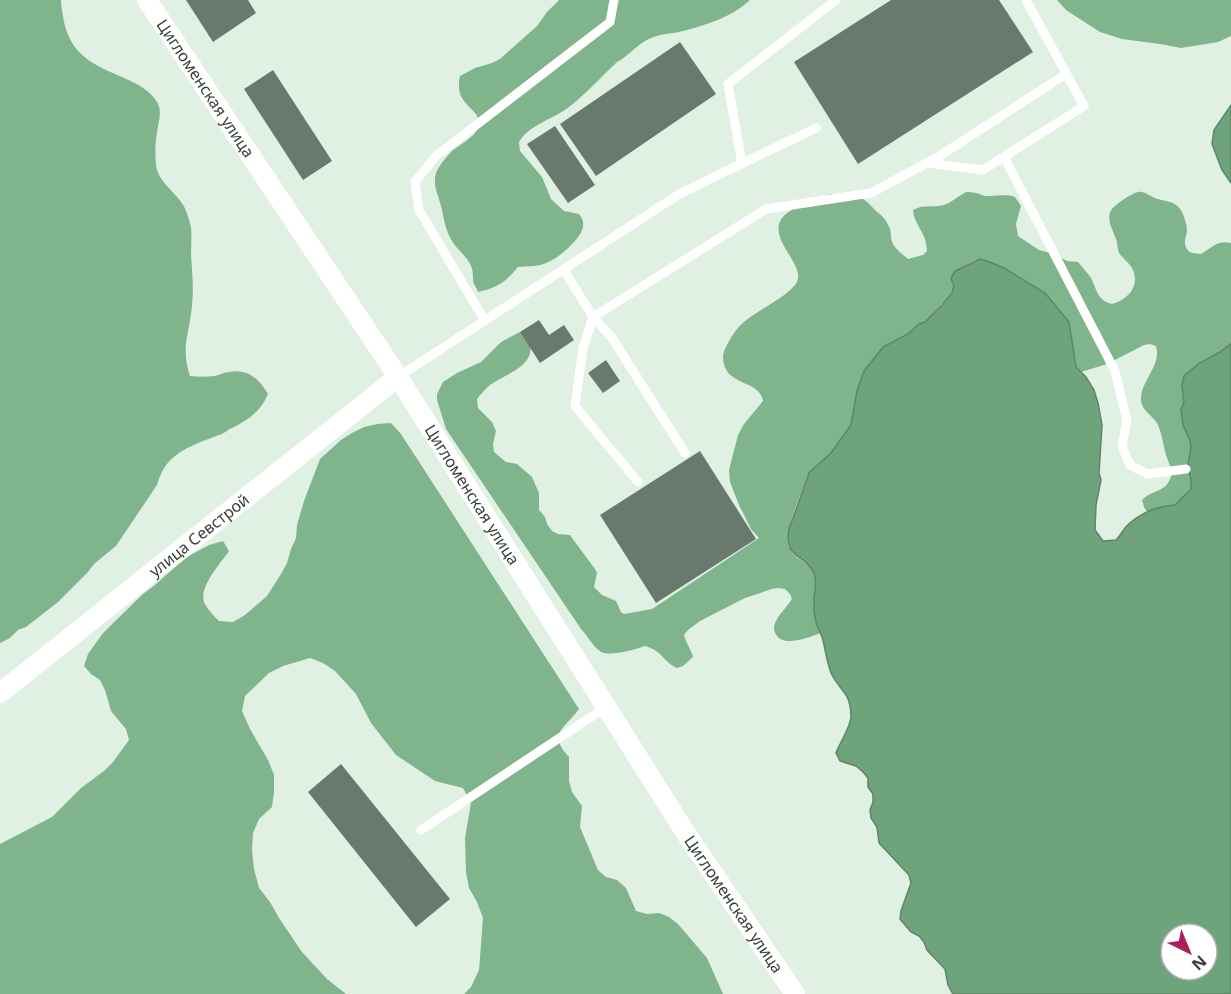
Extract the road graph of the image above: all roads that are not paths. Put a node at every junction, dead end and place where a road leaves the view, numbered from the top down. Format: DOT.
graph roads {
  1 [pos="147,0"];
  2 [pos="614,0"];
  3 [pos="836,0"];
  4 [pos="1026,0"];
  5 [pos="1066,74"];
  6 [pos="816,128"];
  7 [pos="1004,157"];
  8 [pos="927,163"];
  9 [pos="742,164"];
  10 [pos="564,270"];
  11 [pos="593,317"];
  12 [pos="485,321"];
  13 [pos="398,377"];
  14 [pos="685,453"];
  15 [pos="1186,469"];
  16 [pos="638,482"];
  17 [pos="0,693"];
  18 [pos="606,707"];
  19 [pos="421,830"];
  20 [pos="795,994"];
  1 -- 13 [label="street, Цигломенская улица"];
  2 -- 12 [label="lane"];
  3 -- 9 [label="lane"];
  4 -- 5 [label="lane"];
  5 -- 7 [label="lane"];
  5 -- 8 [label="lane"];
  6 -- 9 [label="lane"];
  7 -- 8 [label="lane"];
  7 -- 15 [label="lane"];
  8 -- 11 [label="lane"];
  9 -- 10 [label="lane"];
  10 -- 11 [label="lane"];
  10 -- 12 [label="lane"];
  11 -- 14 [label="lane"];
  11 -- 16 [label="lane"];
  12 -- 13 [label="lane"];
  13 -- 17 [label="street, улица Севстрой"];
  13 -- 18 [label="street, Цигломенская улица"];
  18 -- 19 [label="lane"];
  18 -- 20 [label="street, Цигломенская улица"];
}
